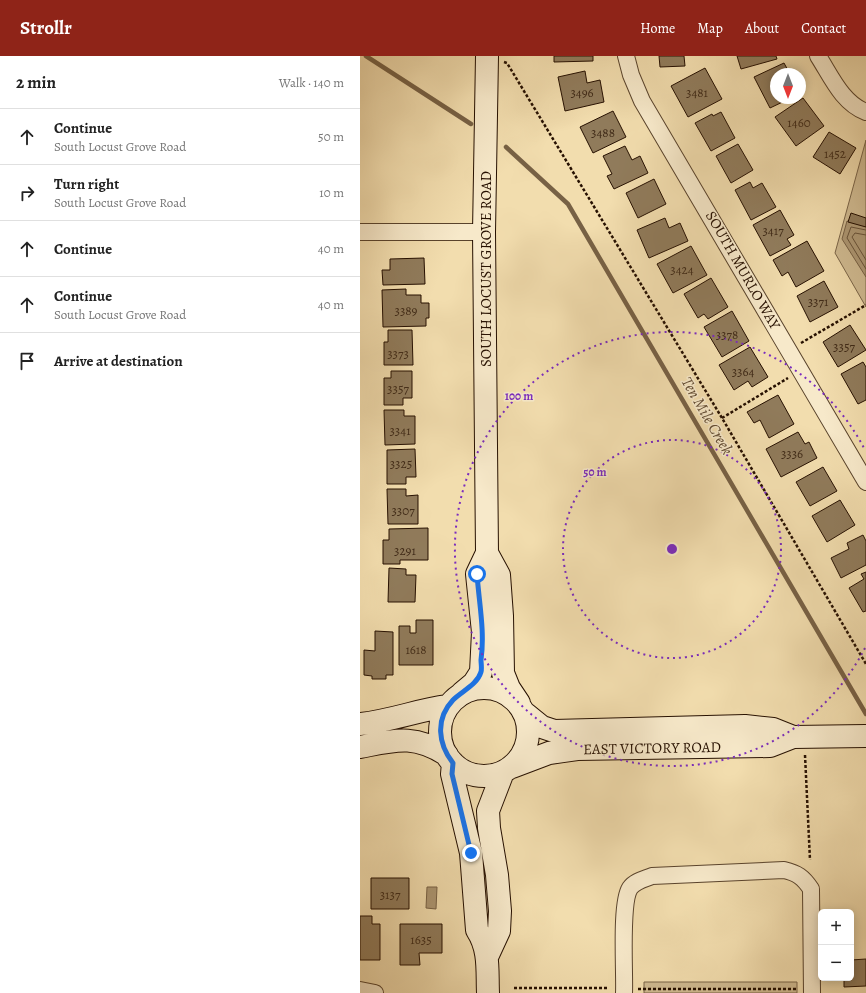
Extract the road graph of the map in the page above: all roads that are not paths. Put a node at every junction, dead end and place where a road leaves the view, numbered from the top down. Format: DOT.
graph roads {
  1 [pos="626,56"];
  2 [pos="818,56"];
  3 [pos="497,60"];
  4 [pos="866,112"];
  5 [pos="360,232"];
  6 [pos="484,232"];
  7 [pos="866,482"];
  8 [pos="487,553"];
  9 [pos="455,700"];
  10 [pos="522,709"];
  11 [pos="360,724"];
  12 [pos="866,736"];
  13 [pos="792,737"];
  14 [pos="360,747"];
  15 [pos="450,759"];
  16 [pos="507,769"];
  17 [pos="487,957"];
  18 [pos="360,990"];
  19 [pos="624,991"];
  20 [pos="805,991"];
  21 [pos="375,993"];
  22 [pos="488,993"];
  1 -- 7 [label="street, SOUTH MURLO WAY"];
  2 -- 4 [label="street"];
  3 -- 6 [label="main road, SOUTH LOCUST GROVE ROAD"];
  5 -- 6 [label="street"];
  6 -- 8 [label="main road, SOUTH LOCUST GROVE ROAD"];
  8 -- 9 [label="main road, SOUTH LOCUST GROVE ROAD"];
  8 -- 10 [label="main road, SOUTH LOCUST GROVE ROAD"];
  9 -- 10 [label="main road"];
  9 -- 11 [label="main road"];
  9 -- 15 [label="main road"];
  10 -- 13 [label="main road, EAST VICTORY ROAD"];
  10 -- 16 [label="main road"];
  12 -- 13 [label="main road, EAST VICTORY ROAD"];
  13 -- 16 [label="main road, EAST VICTORY ROAD"];
  14 -- 15 [label="main road"];
  15 -- 16 [label="main road"];
  15 -- 17 [label="main road"];
  16 -- 17 [label="main road"];
  17 -- 22 [label="main road"];
  18 -- 21 [label="street"];
  19 -- 20 [label="street"];
}
